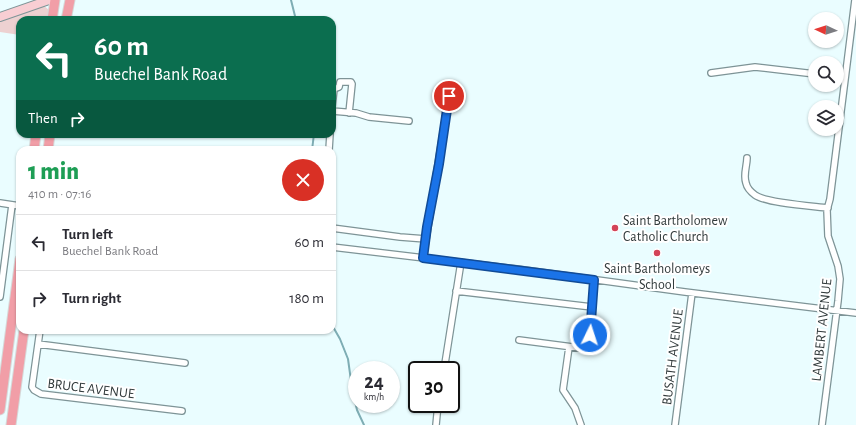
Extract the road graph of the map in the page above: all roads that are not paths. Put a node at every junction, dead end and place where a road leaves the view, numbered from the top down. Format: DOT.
graph roads {
  1 [pos="49,0"];
  2 [pos="55,0"];
  3 [pos="70,0"];
  4 [pos="856,0"];
  5 [pos="53,16"];
  6 [pos="67,16"];
  7 [pos="0,17"];
  8 [pos="711,73"];
  9 [pos="808,73"];
  10 [pos="845,78"];
  11 [pos="336,89"];
  12 [pos="449,96"];
  13 [pos="336,111"];
  14 [pos="349,112"];
  15 [pos="410,121"];
  16 [pos="747,158"];
  17 [pos="0,204"];
  18 [pos="12,205"];
  19 [pos="16,206"];
  20 [pos="828,208"];
  21 [pos="336,229"];
  22 [pos="426,239"];
  23 [pos="336,247"];
  24 [pos="423,258"];
  25 [pos="461,262"];
  26 [pos="594,280"];
  27 [pos="16,289"];
  28 [pos="456,291"];
  29 [pos="692,293"];
  30 [pos="0,297"];
  31 [pos="592,307"];
  32 [pos="837,311"];
  33 [pos="856,313"];
  34 [pos="23,334"];
  35 [pos="39,334"];
  36 [pos="519,340"];
  37 [pos="38,344"];
  38 [pos="569,347"];
  39 [pos="445,361"];
  40 [pos="185,363"];
  41 [pos="0,410"];
  42 [pos="182,411"];
  43 [pos="437,413"];
  44 [pos="12,425"];
  45 [pos="436,425"];
  46 [pos="581,425"];
  47 [pos="675,425"];
  48 [pos="822,425"];
  1 -- 7 [label="main road"];
  2 -- 5 [label="main road"];
  3 -- 6 [label="main road"];
  4 -- 10 [label="street, LAMBERT AVENUE"];
  8 -- 9 [label="street"];
  10 -- 20 [label="street, LAMBERT AVENUE"];
  11 -- 14 [label="street"];
  12 -- 22 [label="street"];
  13 -- 14 [label="street"];
  14 -- 15 [label="street"];
  16 -- 20 [label="street"];
  17 -- 18 [label="street"];
  18 -- 19 [label="street"];
  18 -- 30 [label="street"];
  20 -- 32 [label="street, LAMBERT AVENUE"];
  21 -- 22 [label="street"];
  22 -- 24 [label="street"];
  23 -- 24 [label="street"];
  24 -- 25 [label="street"];
  25 -- 26 [label="street"];
  25 -- 28 [label="street"];
  26 -- 29 [label="street"];
  26 -- 31 [label="street"];
  27 -- 41 [label="main road"];
  28 -- 31 [label="street"];
  28 -- 39 [label="street"];
  29 -- 32 [label="street"];
  29 -- 47 [label="street, BUSATH AVENUE"];
  31 -- 38 [label="street"];
  32 -- 33 [label="street"];
  32 -- 48 [label="street, LAMBERT AVENUE"];
  34 -- 44 [label="main road"];
  35 -- 37 [label="street, BRUCE AVENUE"];
  36 -- 38 [label="street"];
  37 -- 40 [label="street"];
  37 -- 42 [label="street, BRUCE AVENUE"];
  38 -- 46 [label="street"];
  43 -- 45 [label="street"];
}
